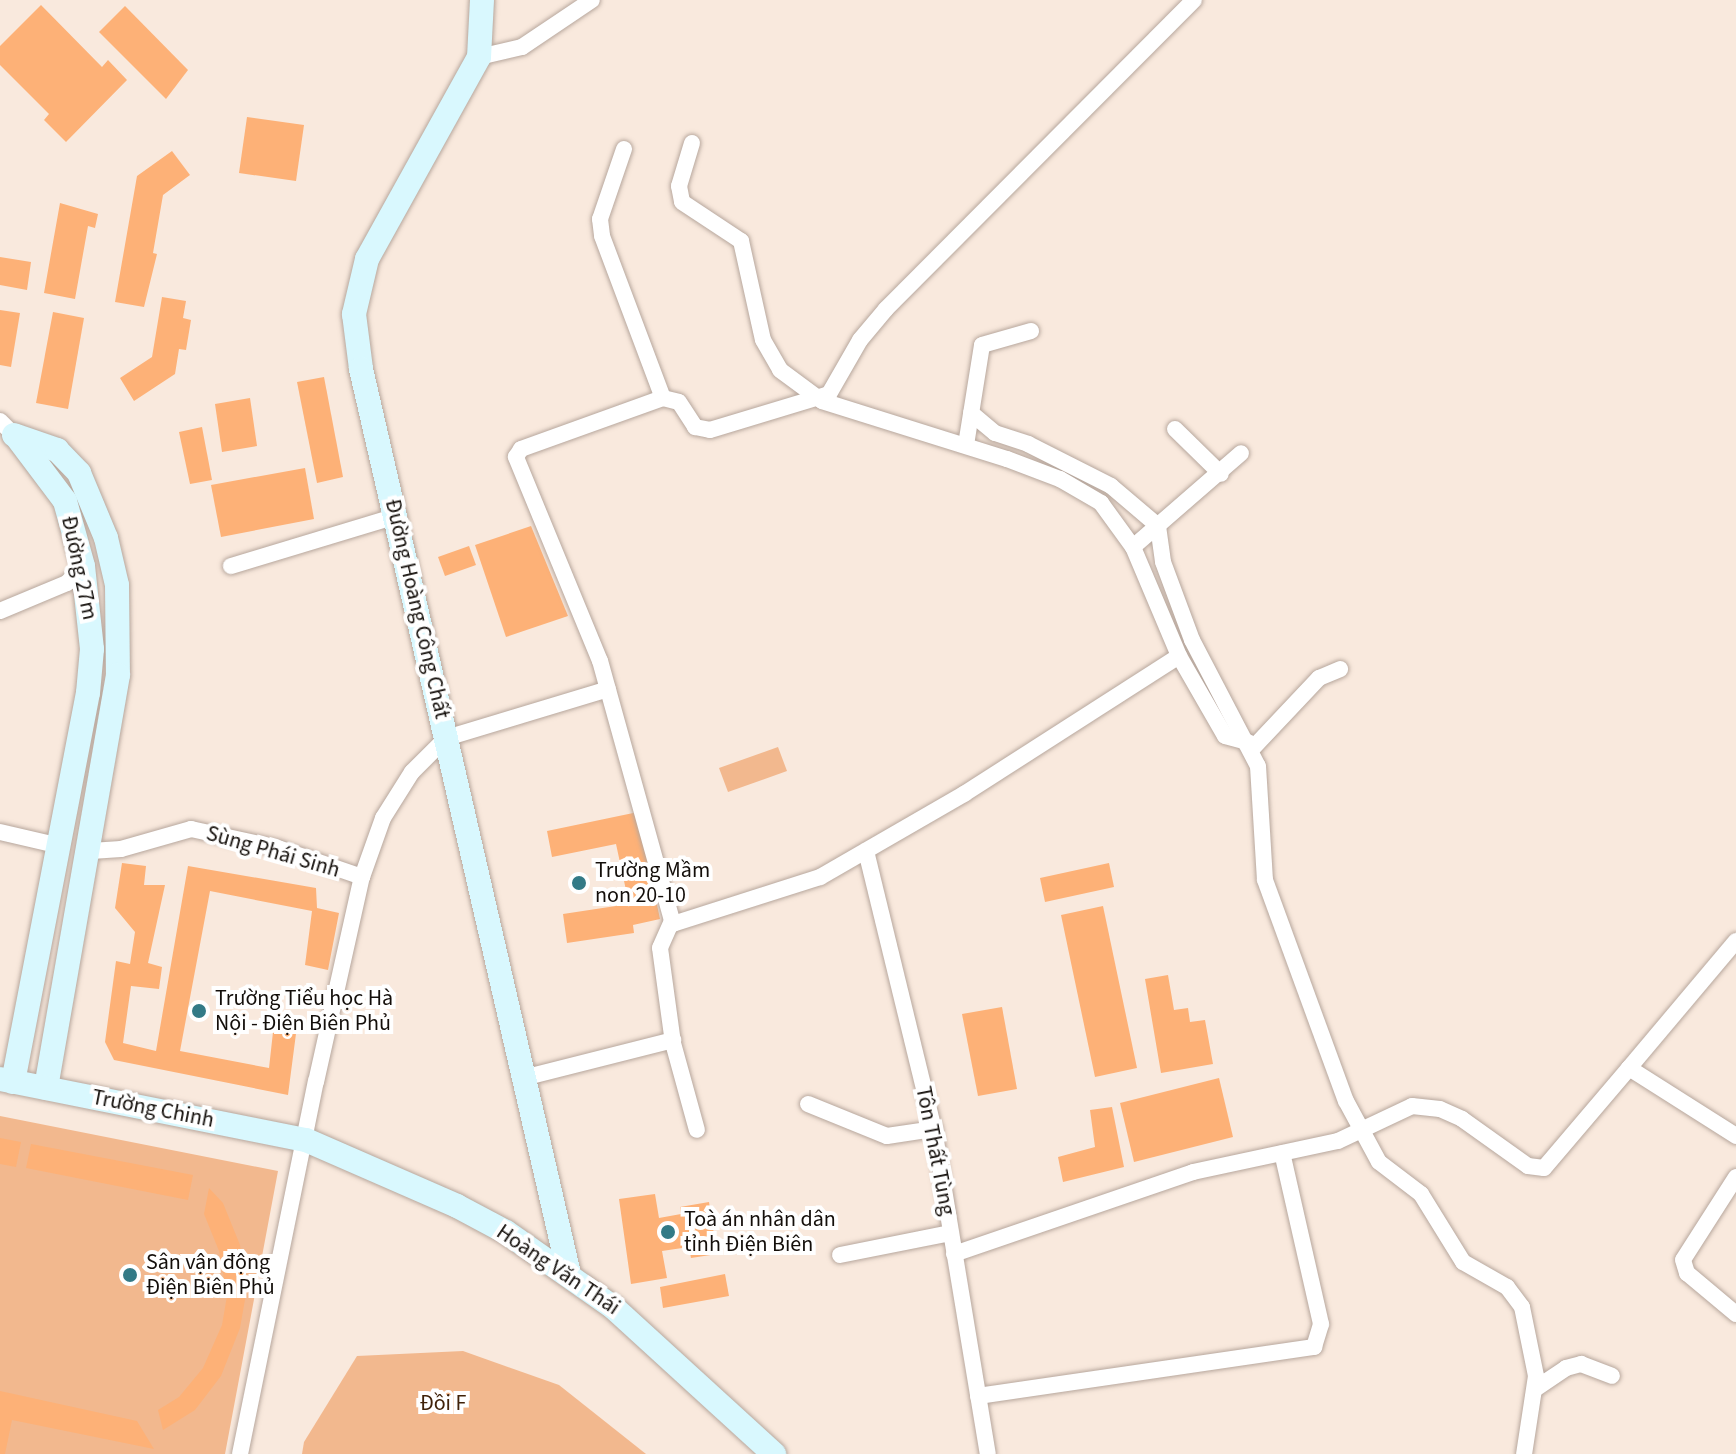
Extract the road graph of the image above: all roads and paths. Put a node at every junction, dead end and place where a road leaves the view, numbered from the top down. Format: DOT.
graph roads {
  1 [pos="482,0"];
  2 [pos="592,0"];
  3 [pos="1194,0"];
  4 [pos="479,57"];
  5 [pos="692,143"];
  6 [pos="624,149"];
  7 [pos="1031,331"];
  8 [pos="663,398"];
  9 [pos="817,398"];
  10 [pos="971,413"];
  11 [pos="7,428"];
  12 [pos="1175,429"];
  13 [pos="966,445"];
  14 [pos="1241,453"];
  15 [pos="1221,474"];
  16 [pos="397,516"];
  17 [pos="1158,526"];
  18 [pos="1133,547"];
  19 [pos="83,566"];
  20 [pos="231,566"];
  21 [pos="0,611"];
  22 [pos="1179,656"];
  23 [pos="1340,669"];
  24 [pos="608,689"];
  25 [pos="446,738"];
  26 [pos="1250,746"];
  27 [pos="0,832"];
  28 [pos="60,846"];
  29 [pos="91,851"];
  30 [pos="866,851"];
  31 [pos="362,877"];
  32 [pos="671,923"];
  33 [pos="1736,941"];
  34 [pos="41,944"];
  35 [pos="72,949"];
  36 [pos="673,1040"];
  37 [pos="1629,1068"];
  38 [pos="527,1077"];
  39 [pos="6,1080"];
  40 [pos="46,1088"];
  41 [pos="808,1104"];
  42 [pos="934,1129"];
  43 [pos="697,1130"];
  44 [pos="1360,1130"];
  45 [pos="1736,1136"];
  46 [pos="306,1140"];
  47 [pos="1282,1153"];
  48 [pos="1736,1177"];
  49 [pos="950,1233"];
  50 [pos="954,1254"];
  51 [pos="840,1255"];
  52 [pos="569,1274"];
  53 [pos="1736,1314"];
  54 [pos="1612,1376"];
  55 [pos="1535,1389"];
  56 [pos="978,1396"];
  57 [pos="240,1454"];
  58 [pos="774,1454"];
  59 [pos="988,1454"];
  60 [pos="1524,1454"];
  1 -- 4 [label="street, Đường Hoàng Công Chất"];
  2 -- 4 [label="street"];
  3 -- 9 [label="street"];
  4 -- 16 [label="street, Đường Hoàng Công Chất"];
  5 -- 9 [label="street"];
  6 -- 8 [label="street"];
  7 -- 10 [label="street"];
  8 -- 9 [label="street"];
  8 -- 24 [label="street"];
  9 -- 13 [label="street"];
  10 -- 13 [label="street"];
  10 -- 17 [label="street"];
  11 -- 19 [label="street, Đường 27m"];
  11 -- 29 [label="street, Đường 27m"];
  12 -- 15 [label="street"];
  13 -- 18 [label="street"];
  14 -- 15 [label="street"];
  15 -- 17 [label="street"];
  16 -- 20 [label="street"];
  16 -- 25 [label="street, Đường Hoàng Công Chất"];
  17 -- 18 [label="street"];
  17 -- 26 [label="street"];
  18 -- 22 [label="street"];
  19 -- 21 [label="street"];
  19 -- 28 [label="street, Đường 27m"];
  22 -- 26 [label="street"];
  22 -- 30 [label="street"];
  23 -- 26 [label="street"];
  24 -- 25 [label="street"];
  24 -- 32 [label="street"];
  25 -- 31 [label="street, Đường Hoàng Công Chất"];
  25 -- 38 [label="street"];
  26 -- 44 [label="street"];
  27 -- 28 [label="street"];
  28 -- 29 [label="street"];
  28 -- 34 [label="street, Đường 27m"];
  29 -- 31 [label="street, Sùng Phái Sinh"];
  29 -- 35 [label="street, Đường 27m"];
  30 -- 32 [label="street"];
  30 -- 42 [label="street, Tôn Thất Tùng"];
  31 -- 46 [label="street, Đường Hoàng Công Chất"];
  32 -- 36 [label="street"];
  33 -- 37 [label="street"];
  34 -- 35 [label="street"];
  34 -- 39 [label="street, Đường 27m"];
  35 -- 40 [label="street, Đường 27m"];
  36 -- 38 [label="street"];
  36 -- 43 [label="street"];
  37 -- 44 [label="street"];
  37 -- 45 [label="street"];
  38 -- 52 [label="street"];
  39 -- 40 [label="street, Trường Chinh"];
  40 -- 46 [label="street, Trường Chinh"];
  41 -- 42 [label="street"];
  42 -- 49 [label="street, Tôn Thất Tùng"];
  44 -- 47 [label="street"];
  44 -- 55 [label="street"];
  46 -- 52 [label="street, Hoàng Văn Thái"];
  46 -- 57 [label="street, Đường Hoàng Công Chất"];
  47 -- 50 [label="street"];
  47 -- 56 [label="street"];
  48 -- 53 [label="street"];
  49 -- 50 [label="street, Tôn Thất Tùng"];
  49 -- 51 [label="street"];
  50 -- 56 [label="street, Tôn Thất Tùng"];
  52 -- 58 [label="street, Hoàng Văn Thái"];
  54 -- 55 [label="street"];
  55 -- 60 [label="street"];
  56 -- 59 [label="street, Tôn Thất Tùng"];
}
